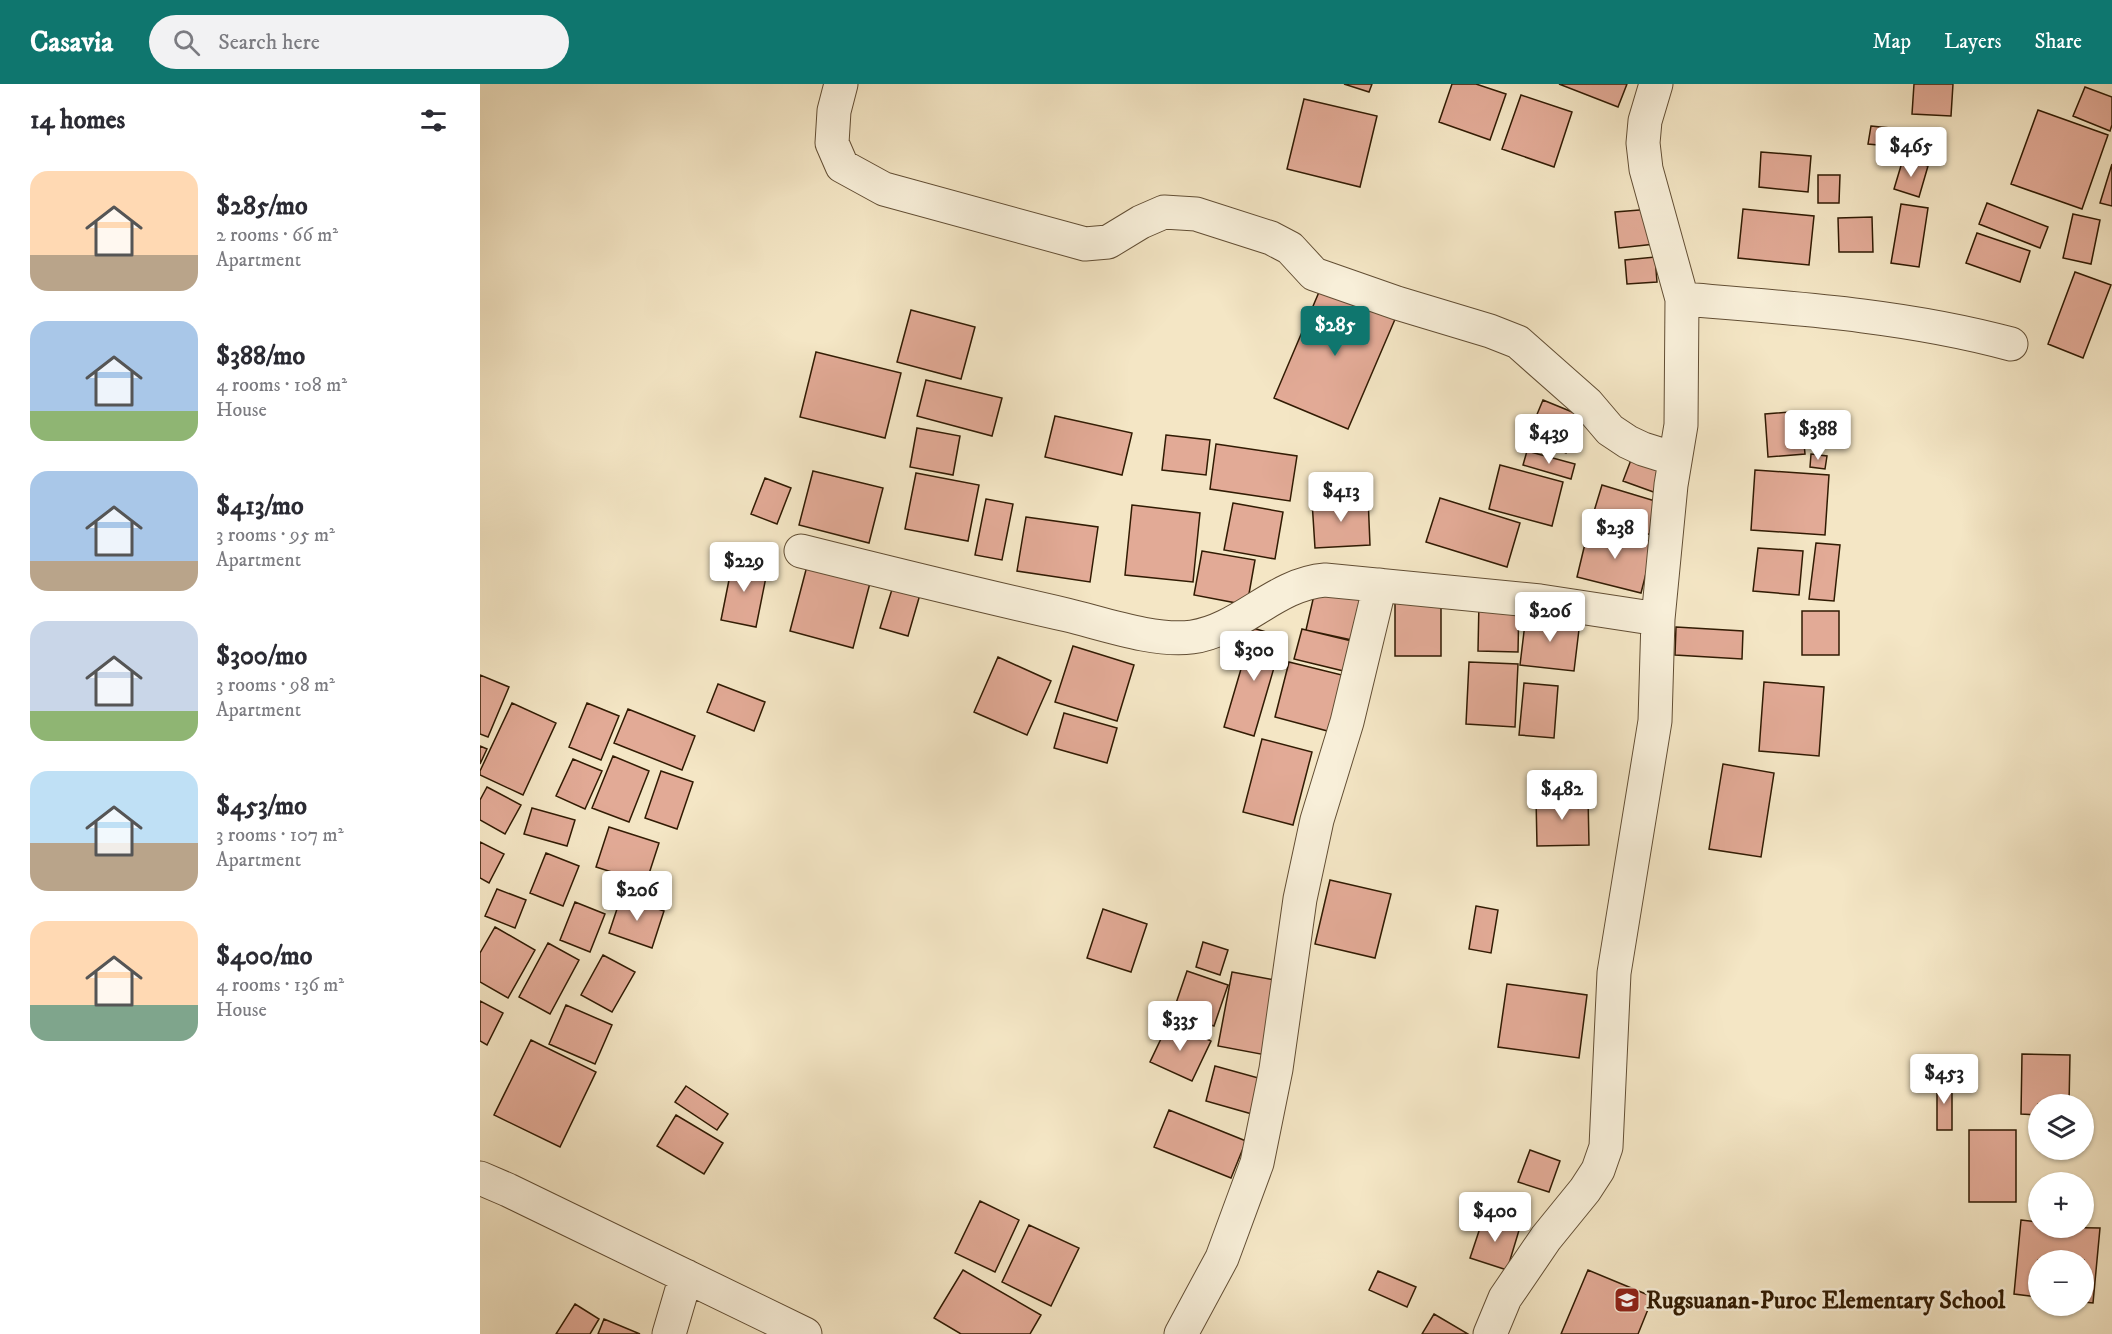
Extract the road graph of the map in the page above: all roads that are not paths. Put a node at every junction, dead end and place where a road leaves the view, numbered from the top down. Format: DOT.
graph roads {
  1 [pos="841,84"];
  2 [pos="1656,84"];
  3 [pos="1682,299"];
  4 [pos="2011,344"];
  5 [pos="1675,459"];
  6 [pos="801,551"];
  7 [pos="1380,585"];
  8 [pos="1658,620"];
  9 [pos="480,1178"];
  10 [pos="686,1276"];
  11 [pos="669,1334"];
  12 [pos="805,1334"];
  13 [pos="1181,1334"];
  14 [pos="1490,1334"];
  1 -- 5 [label="street"];
  2 -- 3 [label="street"];
  3 -- 4 [label="street"];
  3 -- 5 [label="street"];
  5 -- 8 [label="street"];
  6 -- 7 [label="street"];
  7 -- 8 [label="street"];
  7 -- 13 [label="street"];
  8 -- 14 [label="street"];
  9 -- 10 [label="street"];
  10 -- 11 [label="street"];
  10 -- 12 [label="street"];
}
